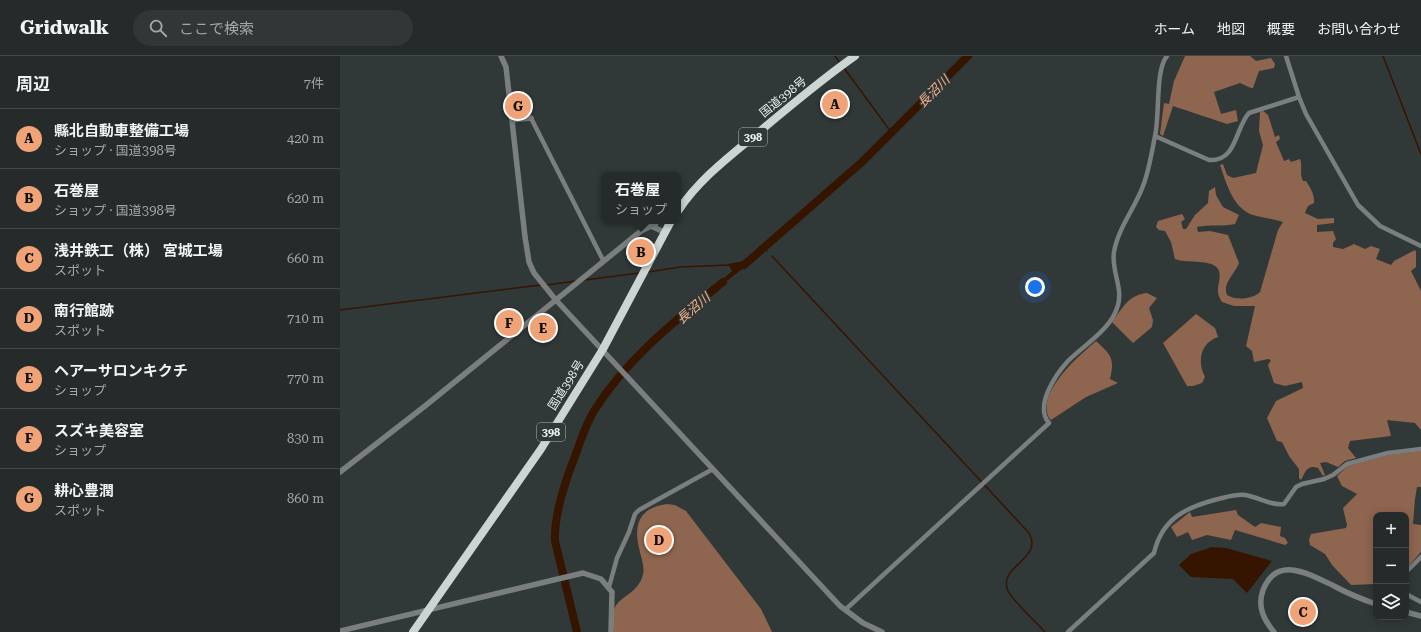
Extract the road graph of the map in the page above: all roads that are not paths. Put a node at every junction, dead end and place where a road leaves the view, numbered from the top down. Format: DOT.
graph roads {
  1 [pos="501,56"];
  2 [pos="855,56"];
  3 [pos="1159,56"];
  4 [pos="1167,56"];
  5 [pos="1286,56"];
  6 [pos="1163,60"];
  7 [pos="1299,97"];
  8 [pos="531,118"];
  9 [pos="512,120"];
  10 [pos="1155,136"];
  11 [pos="681,207"];
  12 [pos="656,224"];
  13 [pos="669,224"];
  14 [pos="664,232"];
  15 [pos="1421,246"];
  16 [pos="603,260"];
  17 [pos="555,299"];
  18 [pos="603,349"];
  19 [pos="1421,449"];
  20 [pos="713,469"];
  21 [pos="340,472"];
  22 [pos="1421,557"];
  23 [pos="1409,569"];
  24 [pos="609,587"];
  25 [pos="1409,596"];
  26 [pos="1421,602"];
  27 [pos="1373,603"];
  28 [pos="429,610"];
  29 [pos="845,610"];
  30 [pos="1409,613"];
  31 [pos="1421,616"];
  32 [pos="869,629"];
  33 [pos="340,631"];
  34 [pos="413,632"];
  35 [pos="611,632"];
  36 [pos="882,632"];
  37 [pos="1068,632"];
  38 [pos="1274,632"];
  1 -- 9 [label="street"];
  2 -- 11 [label="highway, 国道398号 / 398"];
  3 -- 6 [label="street"];
  4 -- 6 [label="street"];
  5 -- 7 [label="street"];
  6 -- 10 [label="street"];
  7 -- 10 [label="street"];
  7 -- 15 [label="street"];
  8 -- 9 [label="street"];
  8 -- 16 [label="street"];
  9 -- 17 [label="street"];
  10 -- 29 [label="street"];
  12 -- 14 [label="street"];
  12 -- 16 [label="street"];
  13 -- 14 [label="highway, 国道398号 / 398"];
  14 -- 18 [label="highway, 国道398号 / 398"];
  16 -- 17 [label="street"];
  17 -- 18 [label="street"];
  17 -- 21 [label="street"];
  18 -- 20 [label="street"];
  18 -- 28 [label="highway, 国道398号 / 398"];
  19 -- 37 [label="street"];
  20 -- 24 [label="street"];
  20 -- 29 [label="street"];
  22 -- 23 [label="street"];
  24 -- 28 [label="street"];
  24 -- 35 [label="street"];
  25 -- 26 [label="street"];
  27 -- 38 [label="street"];
  28 -- 33 [label="street"];
  28 -- 34 [label="highway, 国道398号 / 398"];
  29 -- 32 [label="street"];
  30 -- 31 [label="street"];
  32 -- 36 [label="street"];
}
